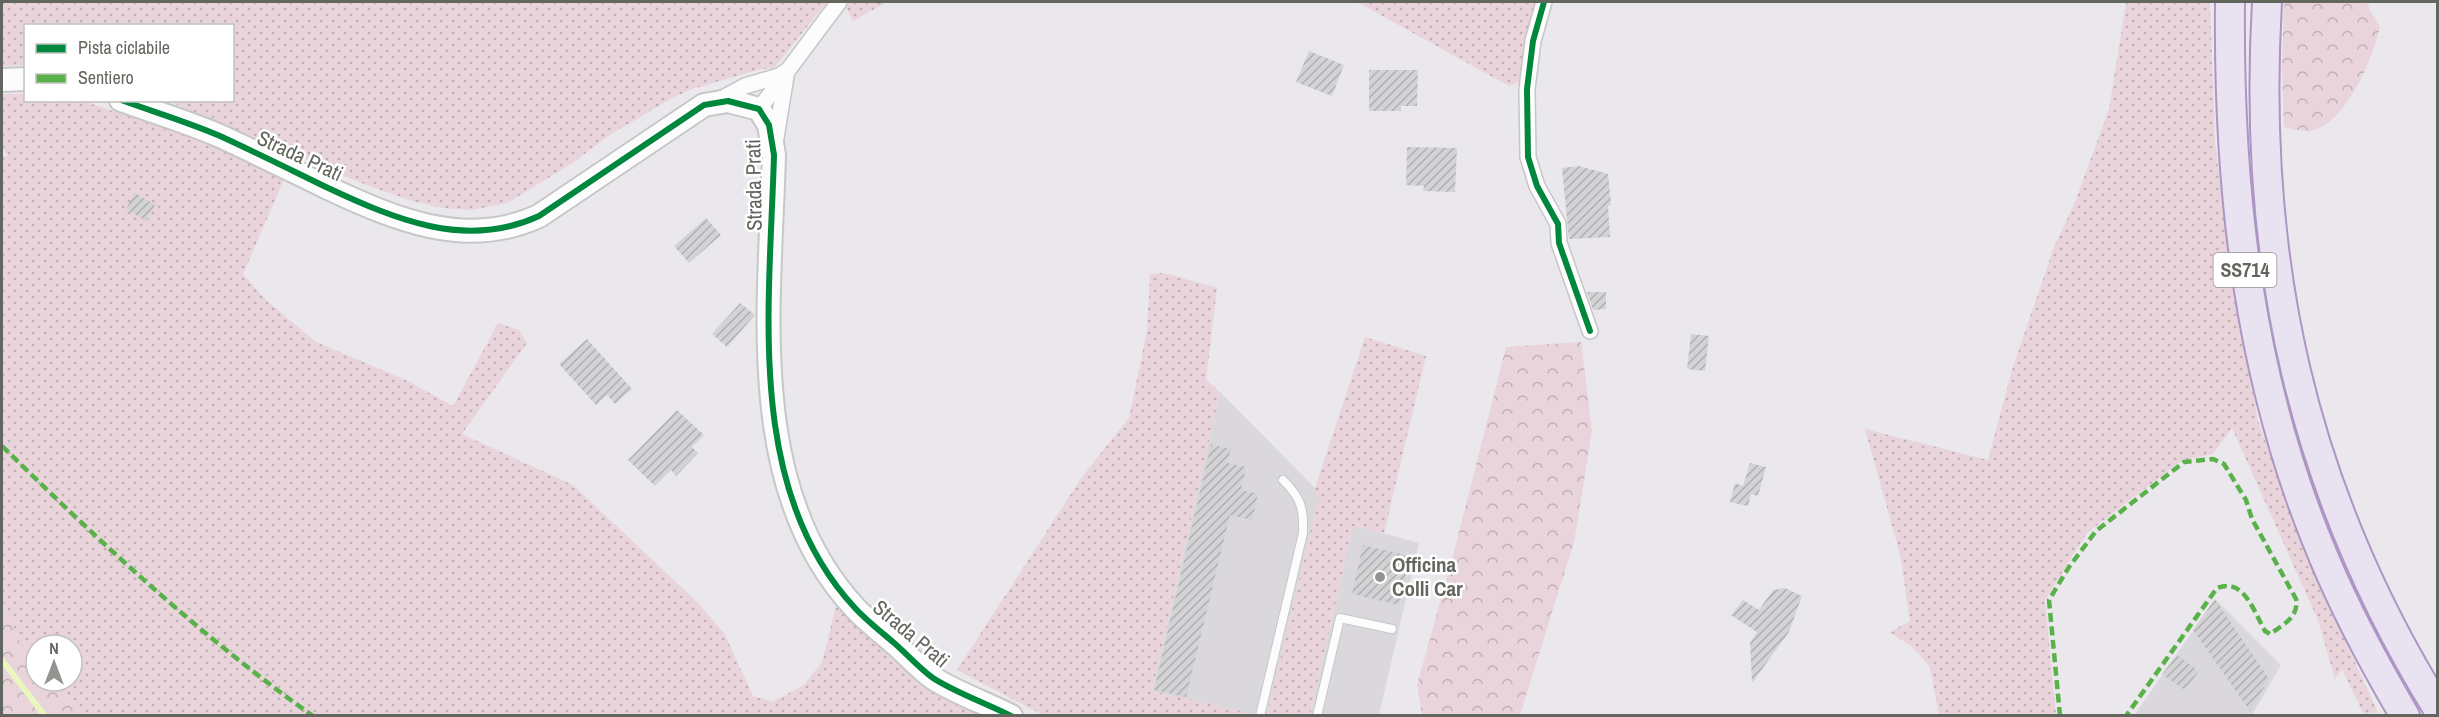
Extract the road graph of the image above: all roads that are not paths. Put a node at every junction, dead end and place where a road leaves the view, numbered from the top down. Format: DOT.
graph roads {
  1 [pos="839,2"];
  2 [pos="1544,2"];
  3 [pos="2230,2"];
  4 [pos="2267,2"];
  5 [pos="788,70"];
  6 [pos="24,79"];
  7 [pos="2,80"];
  8 [pos="126,102"];
  9 [pos="716,102"];
  10 [pos="759,109"];
  11 [pos="774,155"];
  12 [pos="1590,331"];
  13 [pos="1283,480"];
  14 [pos="1392,629"];
  15 [pos="2372,659"];
  16 [pos="2438,709"];
  17 [pos="1011,716"];
  18 [pos="1260,716"];
  19 [pos="1317,716"];
  20 [pos="2389,716"];
  21 [pos="2405,716"];
  1 -- 5 [label="street"];
  2 -- 12 [label="street"];
  3 -- 15 [label="highway, SS714"];
  4 -- 16 [label="highway, SS714"];
  5 -- 9 [label="street"];
  5 -- 10 [label="street"];
  5 -- 11 [label="street"];
  6 -- 7 [label="street"];
  8 -- 9 [label="street, Strada Prati"];
  9 -- 10 [label="street, Strada Prati"];
  10 -- 11 [label="street, Strada Prati"];
  11 -- 17 [label="street, Strada Prati"];
  13 -- 18 [label="lane"];
  14 -- 19 [label="lane"];
  15 -- 20 [label="highway"];
  15 -- 21 [label="highway, SS714"];
}
